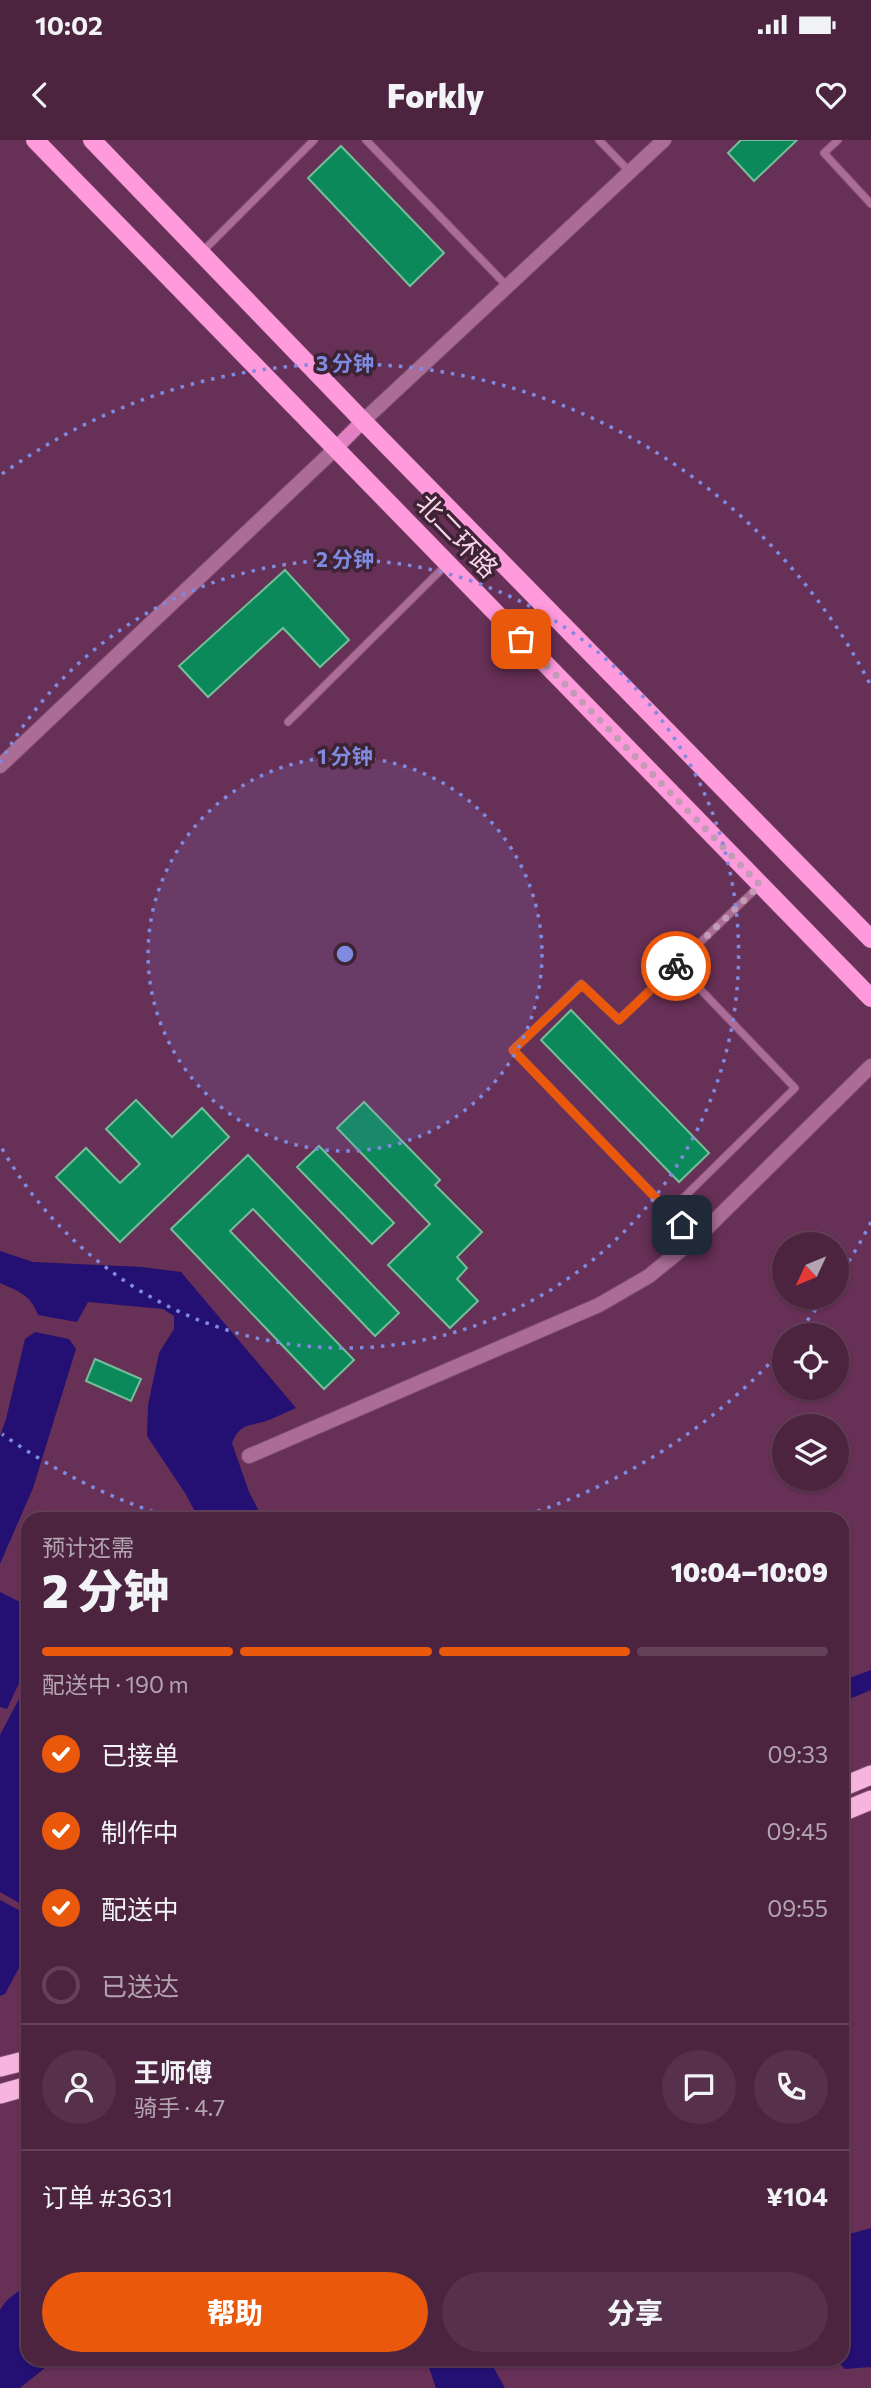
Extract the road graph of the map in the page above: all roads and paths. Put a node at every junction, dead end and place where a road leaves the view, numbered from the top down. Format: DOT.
graph roads {
  1 [pos="35,140"];
  2 [pos="92,140"];
  3 [pos="314,140"];
  4 [pos="366,140"];
  5 [pos="599,140"];
  6 [pos="664,140"];
  7 [pos="838,140"];
  8 [pos="630,172"];
  9 [pos="871,204"];
  10 [pos="201,253"];
  11 [pos="508,287"];
  12 [pos="363,421"];
  13 [pos="335,449"];
  14 [pos="447,564"];
  15 [pos="288,722"];
  16 [pos="0,766"];
  17 [pos="760,885"];
  18 [pos="871,939"];
  19 [pos="677,965"];
  20 [pos="871,998"];
  21 [pos="871,1066"];
  22 [pos="669,1212"];
  23 [pos="695,1238"];
  24 [pos="249,1457"];
  25 [pos="871,1775"];
  26 [pos="849,1784"];
  27 [pos="871,1801"];
  28 [pos="849,1809"];
  29 [pos="21,2062"];
  30 [pos="0,2067"];
  31 [pos="21,2088"];
  32 [pos="0,2094"];
  1 -- 13 [label="main road, 北二环路"];
  2 -- 10 [label="main road, 北二环路"];
  3 -- 10 [label="lane"];
  4 -- 11 [label="lane"];
  5 -- 8 [label="lane"];
  6 -- 8 [label="street"];
  7 -- 9 [label="lane"];
  8 -- 11 [label="street"];
  10 -- 12 [label="main road, 北二环路"];
  11 -- 12 [label="street"];
  12 -- 13 [label="main road"];
  12 -- 18 [label="main road, 北二环路"];
  13 -- 14 [label="main road, 北二环路"];
  13 -- 16 [label="street"];
  14 -- 15 [label="lane"];
  14 -- 17 [label="main road, 北二环路"];
  17 -- 19 [label="lane"];
  17 -- 20 [label="main road, 北二环路"];
  19 -- 22 [label="lane"];
  19 -- 22 [label="lane"];
  21 -- 23 [label="street"];
  22 -- 23 [label="lane"];
  23 -- 24 [label="street"];
  25 -- 26 [label="highway"];
  27 -- 28 [label="highway"];
  29 -- 30 [label="highway"];
  31 -- 32 [label="highway"];
}
